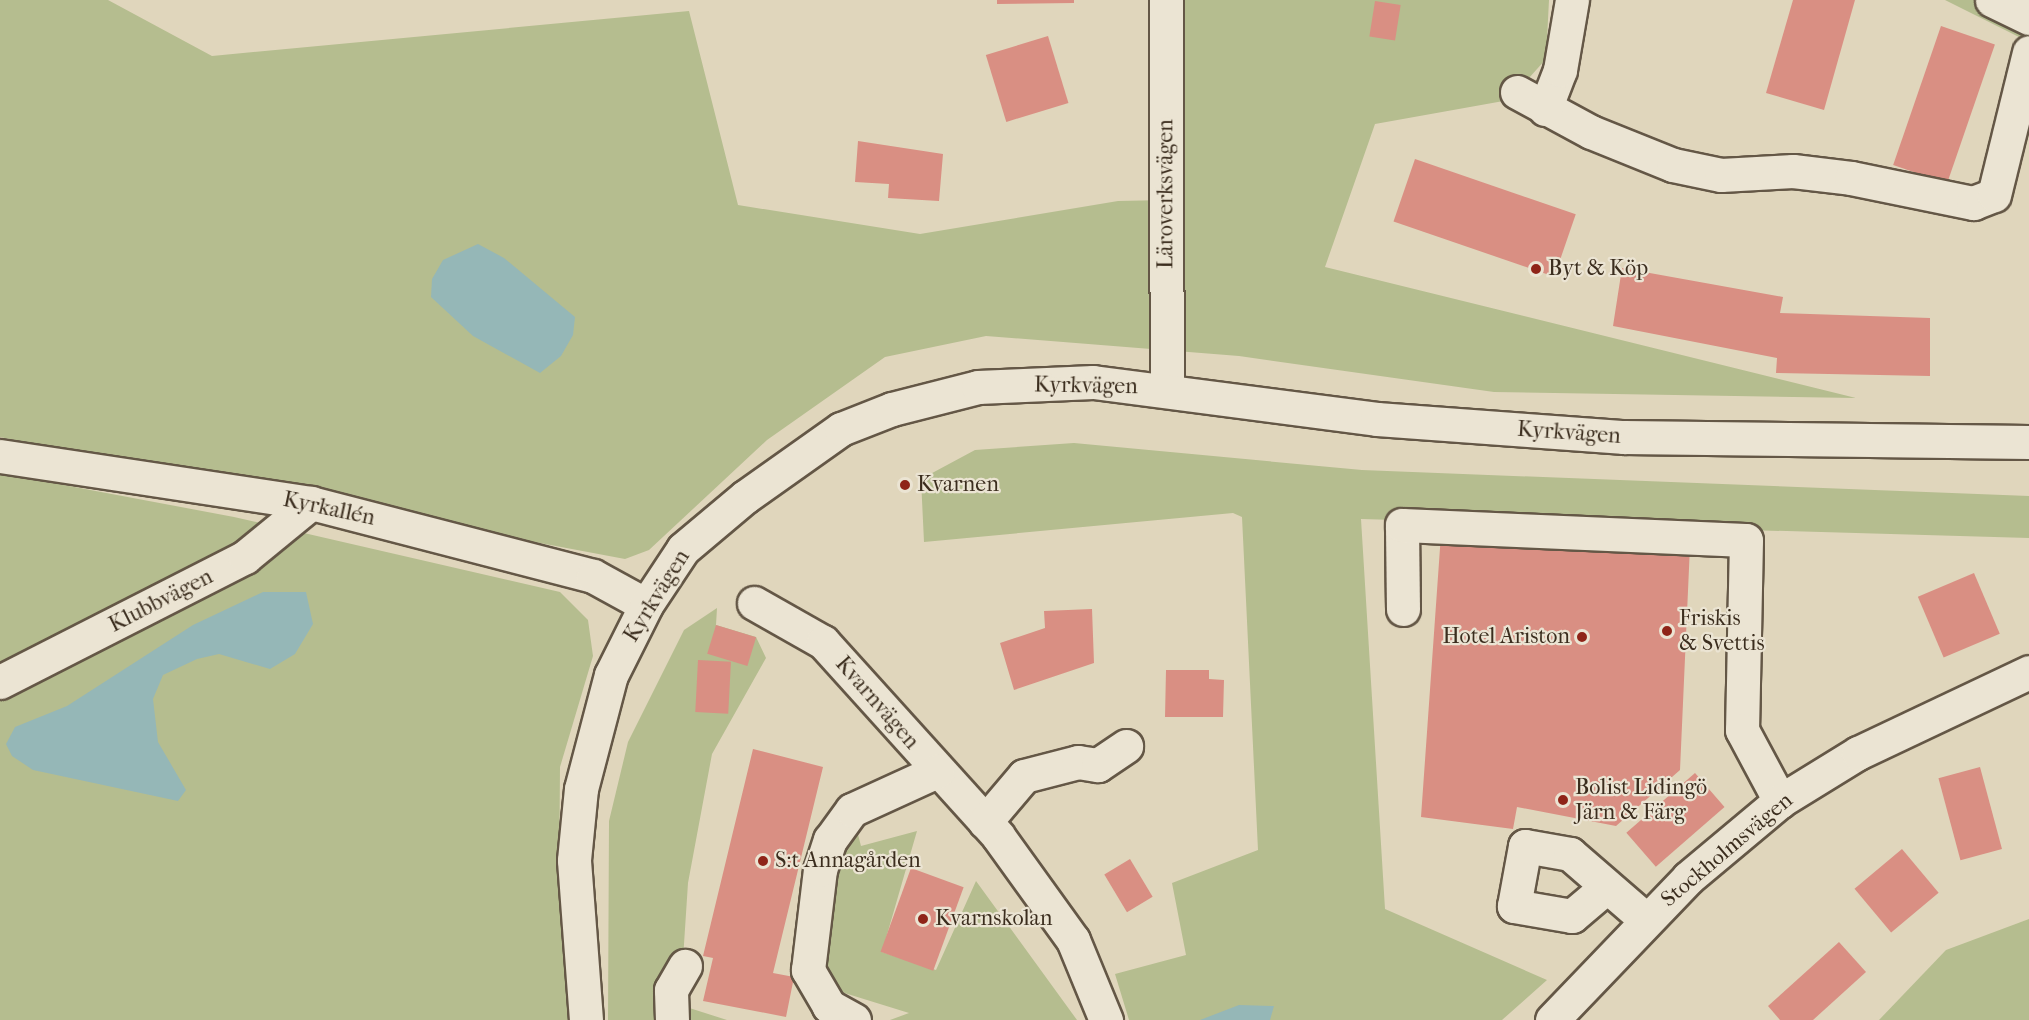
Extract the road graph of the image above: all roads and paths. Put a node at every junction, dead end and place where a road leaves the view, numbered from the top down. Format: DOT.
graph roads {
  1 [pos="1166,0"];
  2 [pos="1572,0"];
  3 [pos="1992,0"];
  4 [pos="2029,18"];
  5 [pos="2029,52"];
  6 [pos="1517,92"];
  7 [pos="1545,109"];
  8 [pos="1167,389"];
  9 [pos="2029,442"];
  10 [pos="0,456"];
  11 [pos="311,503"];
  12 [pos="754,603"];
  13 [pos="646,605"];
  14 [pos="1403,609"];
  15 [pos="2029,672"];
  16 [pos="0,682"];
  17 [pos="1126,746"];
  18 [pos="937,771"];
  19 [pos="1780,801"];
  20 [pos="985,822"];
  21 [pos="1604,889"];
  22 [pos="1645,919"];
  23 [pos="685,966"];
  24 [pos="586,1020"];
  25 [pos="672,1020"];
  26 [pos="854,1020"];
  27 [pos="1106,1020"];
  28 [pos="1552,1020"];
  1 -- 8 [label="street, Läroverksvägen"];
  2 -- 7 [label="street"];
  3 -- 4 [label="street"];
  5 -- 7 [label="street"];
  6 -- 7 [label="street"];
  8 -- 9 [label="street, Kyrkvägen"];
  8 -- 13 [label="street, Kyrkvägen"];
  10 -- 11 [label="street, Kyrkallén"];
  11 -- 13 [label="street, Kyrkallén"];
  11 -- 16 [label="street, Klubbvägen"];
  12 -- 18 [label="street, Kvarnvägen"];
  13 -- 24 [label="street, Kyrkvägen"];
  14 -- 19 [label="street"];
  15 -- 19 [label="street, Stockholmsvägen"];
  17 -- 20 [label="street"];
  18 -- 20 [label="street, Kvarnvägen"];
  18 -- 26 [label="street"];
  19 -- 22 [label="street, Stockholmsvägen"];
  20 -- 27 [label="street, Kvarnvägen"];
  21 -- 22 [label="street"];
  22 -- 28 [label="street, Stockholmsvägen"];
  23 -- 25 [label="street"];
}
